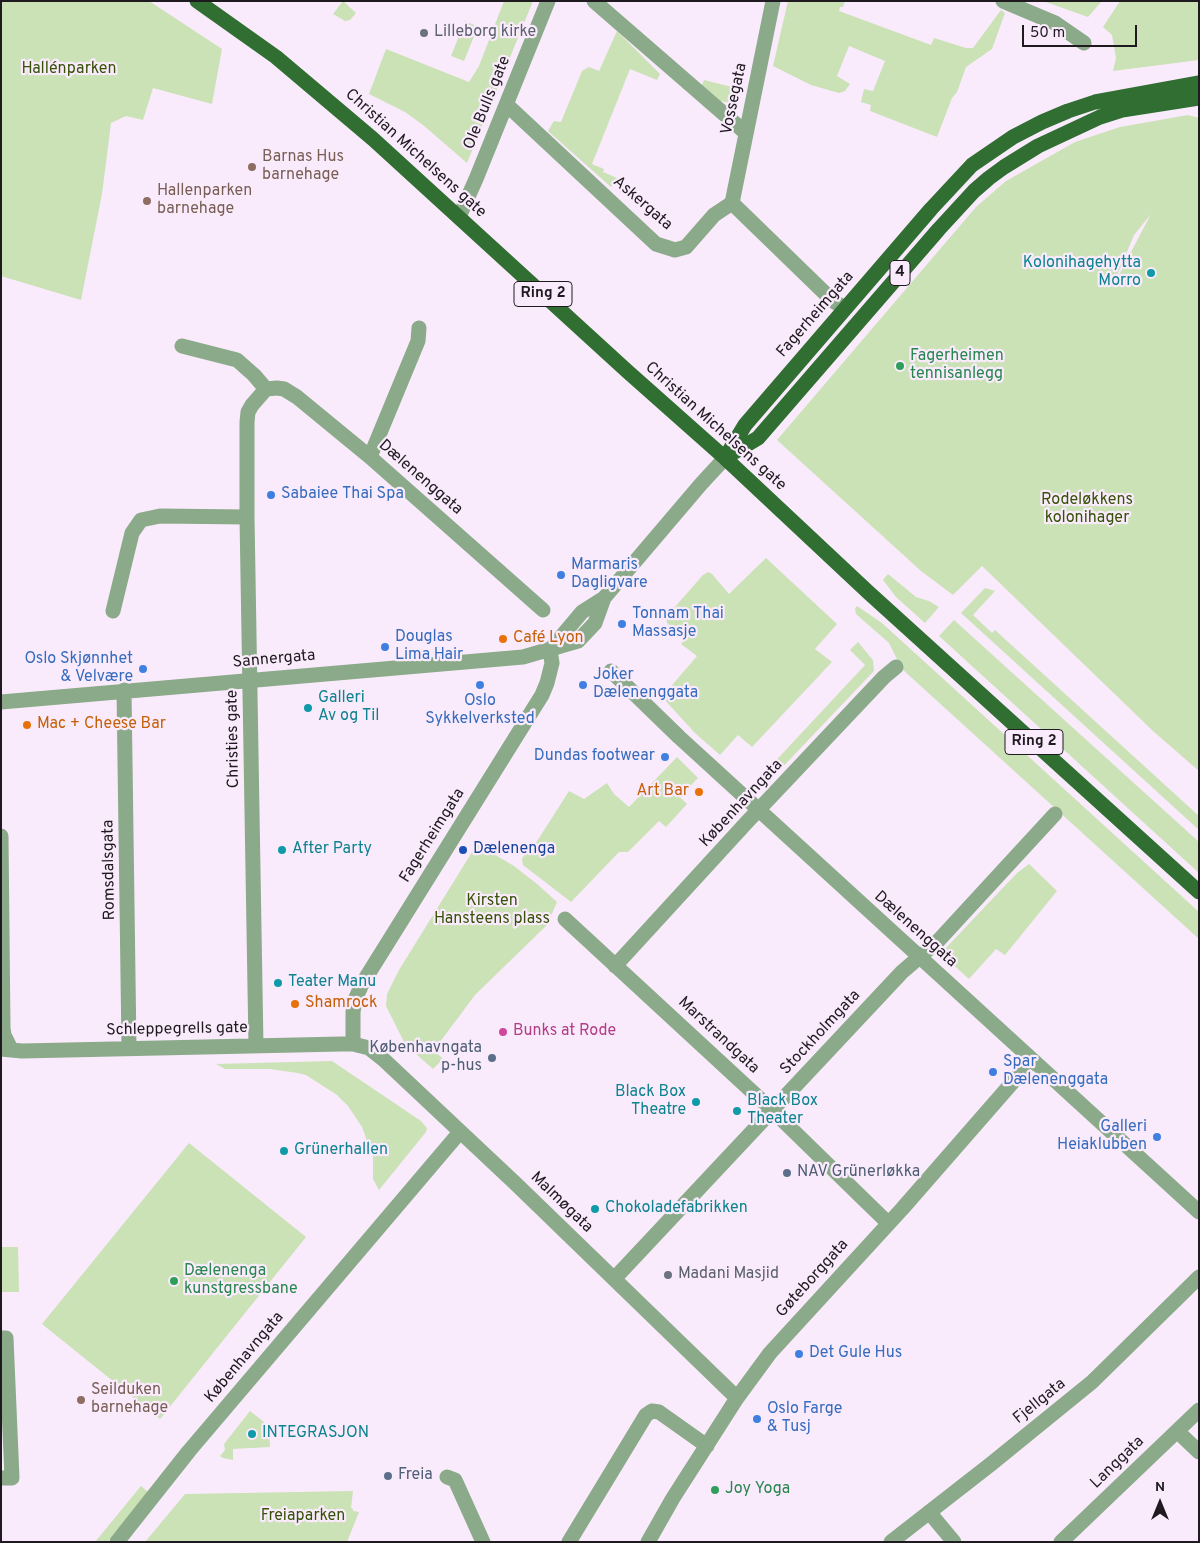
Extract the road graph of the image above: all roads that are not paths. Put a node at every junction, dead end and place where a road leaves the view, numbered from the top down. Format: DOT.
graph roads {
  1 [pos="197,1"];
  2 [pos="548,1"];
  3 [pos="594,1"];
  4 [pos="773,1"];
  5 [pos="1002,1"];
  6 [pos="1084,43"];
  7 [pos="1199,83"];
  8 [pos="1199,98"];
  9 [pos="507,105"];
  10 [pos="746,133"];
  11 [pos="732,203"];
  12 [pos="459,217"];
  13 [pos="846,308"];
  14 [pos="419,328"];
  15 [pos="182,346"];
  16 [pos="266,389"];
  17 [pos="370,457"];
  18 [pos="725,458"];
  19 [pos="247,517"];
  20 [pos="112,610"];
  21 [pos="543,610"];
  22 [pos="550,650"];
  23 [pos="896,667"];
  24 [pos="611,671"];
  25 [pos="251,680"];
  26 [pos="124,690"];
  27 [pos="1,702"];
  28 [pos="759,810"];
  29 [pos="1055,814"];
  30 [pos="1,836"];
  31 [pos="1199,892"];
  32 [pos="2,910"];
  33 [pos="565,919"];
  34 [pos="919,957"];
  35 [pos="615,966"];
  36 [pos="353,1044"];
  37 [pos="256,1046"];
  38 [pos="129,1048"];
  39 [pos="6,1049"];
  40 [pos="1032,1060"];
  41 [pos="772,1110"];
  42 [pos="460,1132"];
  43 [pos="1199,1212"];
  44 [pos="888,1223"];
  45 [pos="1199,1277"];
  46 [pos="614,1278"];
  47 [pos="4,1338"];
  48 [pos="738,1398"];
  49 [pos="1199,1410"];
  50 [pos="1177,1431"];
  51 [pos="707,1446"];
  52 [pos="1199,1452"];
  53 [pos="447,1477"];
  54 [pos="7,1478"];
  55 [pos="929,1512"];
  56 [pos="117,1542"];
  57 [pos="483,1542"];
  58 [pos="569,1542"];
  59 [pos="648,1542"];
  60 [pos="891,1542"];
  61 [pos="954,1542"];
  62 [pos="1061,1542"];
  1 -- 12 [label="main road, Christian Michelsens gate / Ring 2"];
  2 -- 9 [label="street, Ole Bulls gate"];
  3 -- 10 [label="street"];
  4 -- 10 [label="street, Vossegata"];
  5 -- 6 [label="street"];
  7 -- 13 [label="main road, Fagerheimgata / 4"];
  8 -- 18 [label="main road, 4"];
  9 -- 11 [label="street, Askergata"];
  9 -- 12 [label="street, Ole Bulls gate"];
  10 -- 11 [label="street, Vossegata"];
  11 -- 13 [label="street"];
  12 -- 18 [label="main road, Christian Michelsens gate / Ring 2"];
  13 -- 18 [label="main road, Fagerheimgata / 4"];
  14 -- 17 [label="street"];
  15 -- 16 [label="street"];
  16 -- 17 [label="street, Dælenenggata"];
  16 -- 19 [label="street, Christies gate"];
  17 -- 21 [label="street, Dælenenggata"];
  18 -- 22 [label="street, Fagerheimgata"];
  18 -- 31 [label="main road, Christian Michelsens gate / Ring 2"];
  19 -- 20 [label="street"];
  19 -- 25 [label="street, Christies gate"];
  22 -- 25 [label="street, Sannergata"];
  22 -- 36 [label="street, Fagerheimgata"];
  23 -- 28 [label="street, Københavngata"];
  24 -- 28 [label="street, Dælenenggata"];
  25 -- 26 [label="street, Sannergata"];
  25 -- 37 [label="street, Christies gate"];
  26 -- 27 [label="street, Sannergata"];
  26 -- 38 [label="street, Romsdalsgata"];
  28 -- 34 [label="street, Dælenenggata"];
  28 -- 35 [label="street, Københavngata"];
  29 -- 34 [label="street, Stockholmgata"];
  30 -- 32 [label="street"];
  32 -- 39 [label="street"];
  33 -- 35 [label="street, Marstrandgata"];
  34 -- 40 [label="street, Dælenenggata"];
  34 -- 41 [label="street, Stockholmgata"];
  35 -- 41 [label="street, Marstrandgata"];
  36 -- 37 [label="street, Schleppegrells gate"];
  36 -- 42 [label="street, Malmøgata"];
  37 -- 38 [label="street, Schleppegrells gate"];
  38 -- 39 [label="street, Schleppegrells gate"];
  40 -- 43 [label="street, Dælenenggata"];
  40 -- 44 [label="street, Gøteborggata"];
  41 -- 44 [label="street, Marstrandgata"];
  41 -- 46 [label="street, Stockholmgata"];
  42 -- 46 [label="street, Malmøgata"];
  42 -- 56 [label="street, Københavngata"];
  44 -- 48 [label="street, Gøteborggata"];
  45 -- 55 [label="street, Fjellgata"];
  46 -- 48 [label="street, Malmøgata"];
  47 -- 54 [label="street"];
  48 -- 51 [label="street, Gøteborggata"];
  49 -- 50 [label="street, Langgata"];
  50 -- 52 [label="street"];
  50 -- 62 [label="street, Langgata"];
  51 -- 58 [label="street"];
  51 -- 59 [label="street, Gøteborggata"];
  53 -- 57 [label="street"];
  55 -- 60 [label="street, Fjellgata"];
  55 -- 61 [label="street"];
}
